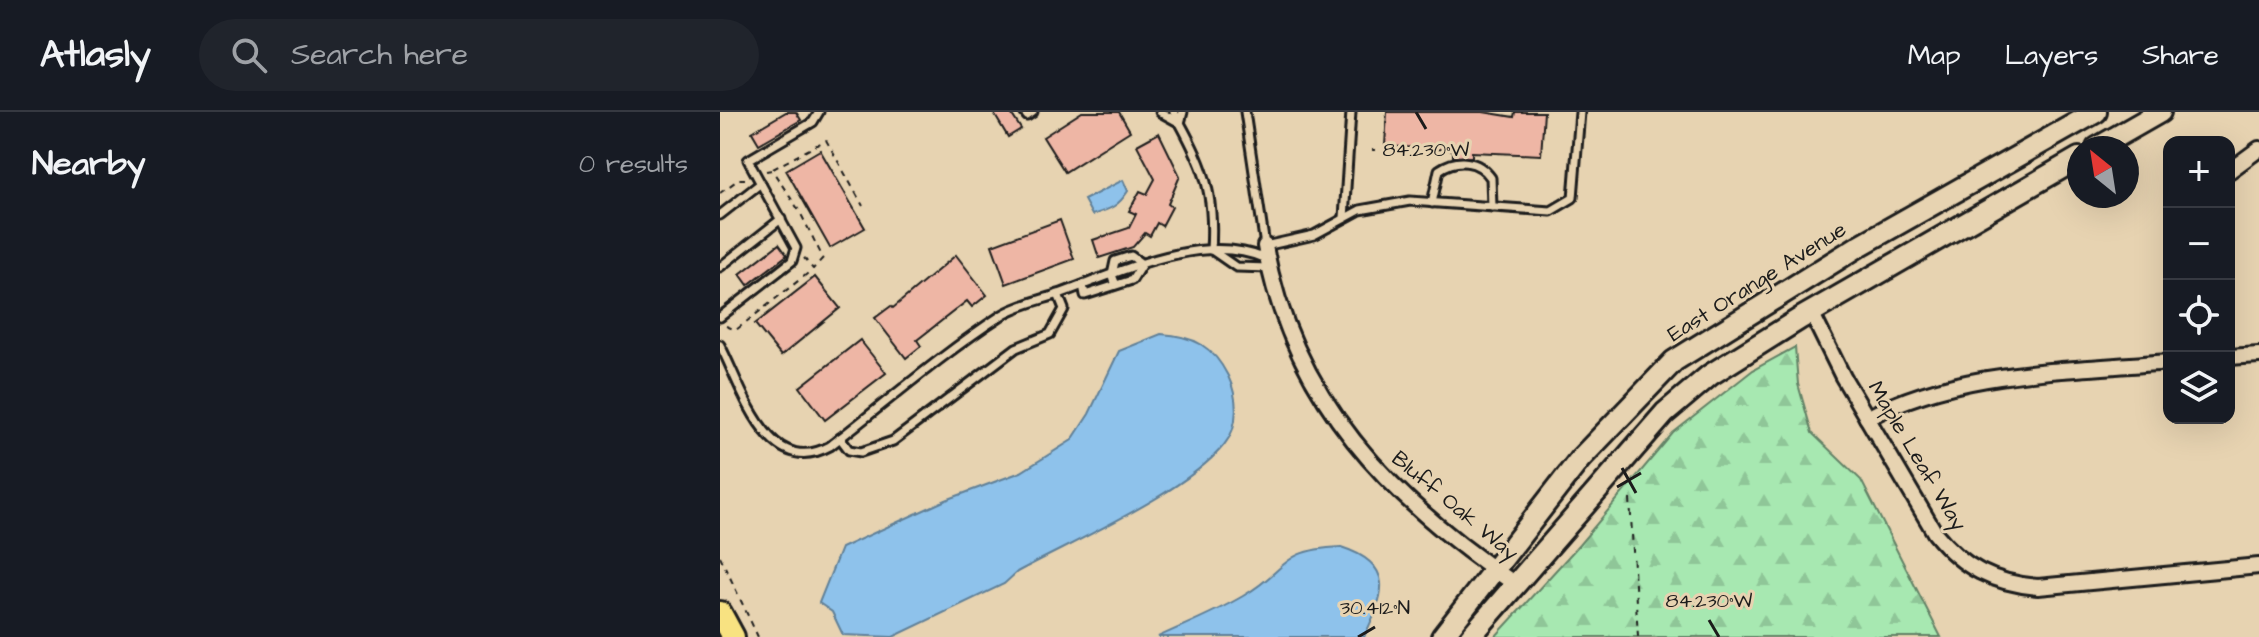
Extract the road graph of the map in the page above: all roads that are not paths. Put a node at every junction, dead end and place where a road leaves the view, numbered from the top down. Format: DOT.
graph roads {
  1 [pos="819,112"];
  2 [pos="1024,112"];
  3 [pos="1033,112"];
  4 [pos="1160,112"];
  5 [pos="1174,112"];
  6 [pos="1183,112"];
  7 [pos="1245,112"];
  8 [pos="1351,112"];
  9 [pos="1580,112"];
  10 [pos="2096,112"];
  11 [pos="2160,112"];
  12 [pos="1180,123"];
  13 [pos="2118,136"];
  14 [pos="2259,149"];
  15 [pos="2067,165"];
  16 [pos="2235,167"];
  17 [pos="761,183"];
  18 [pos="1432,203"];
  19 [pos="1492,207"];
  20 [pos="720,215"];
  21 [pos="1344,218"];
  22 [pos="781,219"];
  23 [pos="1211,250"];
  24 [pos="1268,258"];
  25 [pos="1142,264"];
  26 [pos="720,267"];
  27 [pos="1112,275"];
  28 [pos="1083,285"];
  29 [pos="1116,285"];
  30 [pos="1058,294"];
  31 [pos="1811,312"];
  32 [pos="720,317"];
  33 [pos="720,345"];
  34 [pos="2259,355"];
  35 [pos="2235,357"];
  36 [pos="2163,363"];
  37 [pos="1867,418"];
  38 [pos="840,438"];
  39 [pos="2259,566"];
  40 [pos="1494,570"];
  41 [pos="1515,584"];
  42 [pos="720,613"];
  43 [pos="733,637"];
  44 [pos="1442,637"];
  45 [pos="1470,637"];
  1 -- 17 [label="lane"];
  2 -- 3 [label="lane"];
  4 -- 12 [label="lane"];
  5 -- 12 [label="lane"];
  6 -- 12 [label="lane"];
  7 -- 24 [label="lane"];
  8 -- 21 [label="lane"];
  9 -- 19 [label="lane"];
  10 -- 40 [label="street, East Orange Avenue"];
  11 -- 13 [label="street"];
  12 -- 23 [label="lane"];
  14 -- 16 [label="street"];
  15 -- 31 [label="street"];
  17 -- 20 [label="lane"];
  17 -- 22 [label="lane"];
  18 -- 19 [label="lane"];
  18 -- 19 [label="lane"];
  18 -- 21 [label="lane"];
  21 -- 24 [label="lane"];
  22 -- 26 [label="lane"];
  22 -- 32 [label="lane"];
  23 -- 24 [label="lane"];
  23 -- 24 [label="lane"];
  23 -- 25 [label="lane"];
  24 -- 40 [label="street, Bluff Oak Way"];
  25 -- 27 [label="lane"];
  25 -- 29 [label="lane"];
  27 -- 28 [label="lane"];
  27 -- 29 [label="lane"];
  28 -- 29 [label="lane"];
  28 -- 30 [label="lane"];
  30 -- 38 [label="lane"];
  30 -- 38 [label="lane"];
  31 -- 37 [label="street, Maple Leaf Way"];
  31 -- 41 [label="street"];
  33 -- 38 [label="lane"];
  34 -- 35 [label="street"];
  36 -- 37 [label="street"];
  37 -- 39 [label="street, Maple Leaf Way"];
  40 -- 41 [label="street, Bluff Oak Way"];
  40 -- 44 [label="street, East Orange Avenue"];
  41 -- 45 [label="street"];
  42 -- 43 [label="main road"];
}
